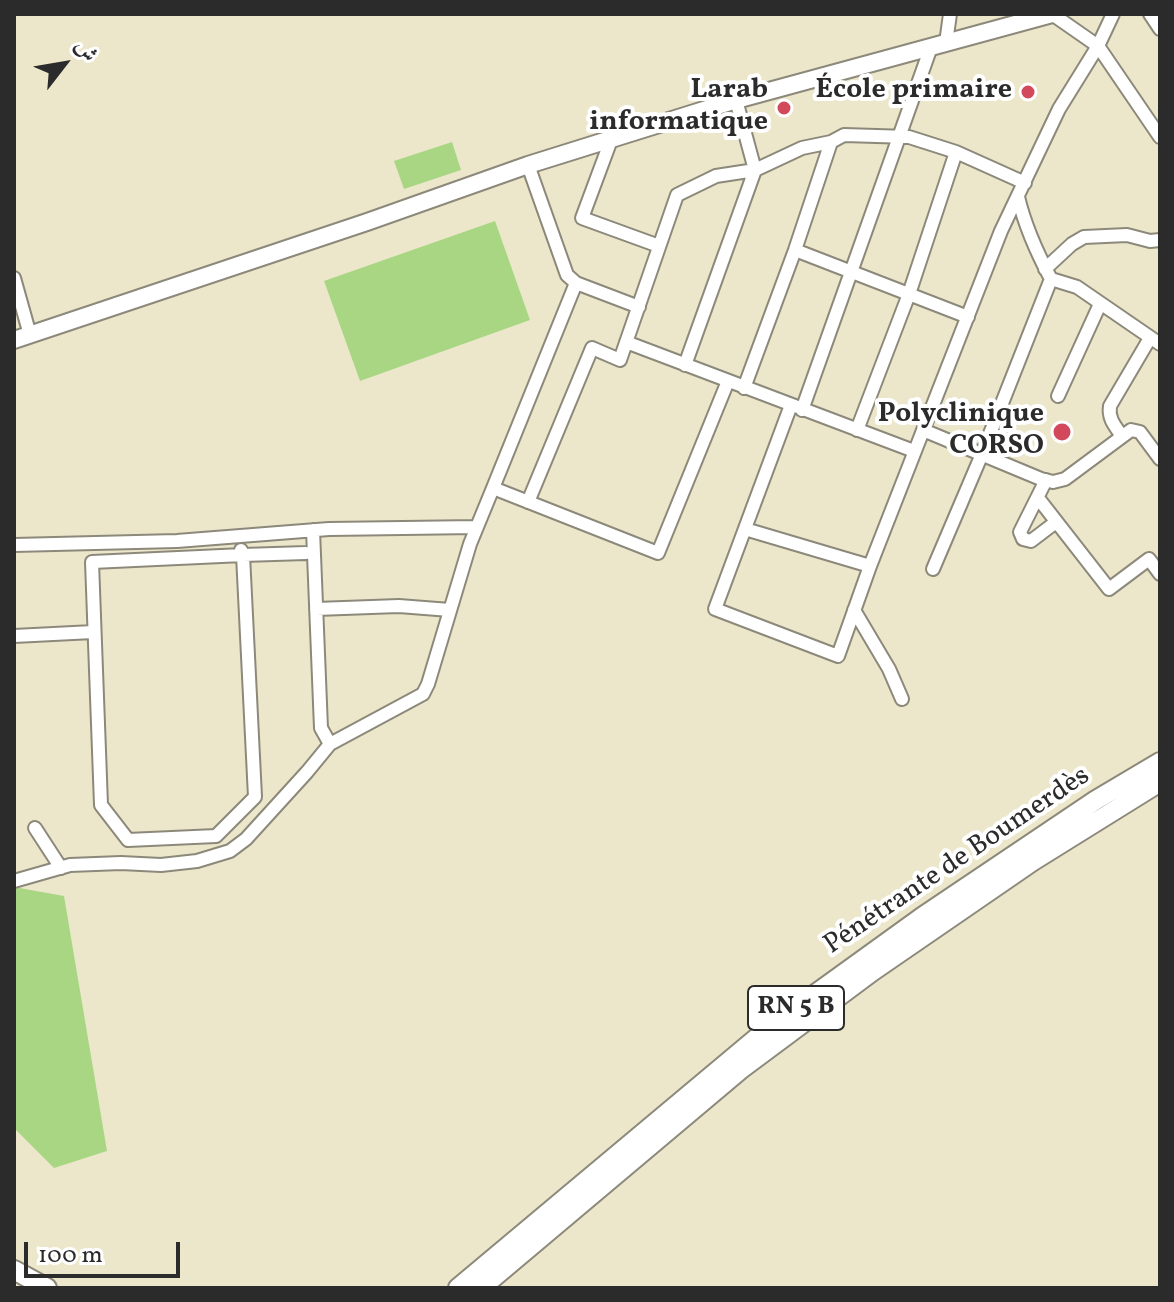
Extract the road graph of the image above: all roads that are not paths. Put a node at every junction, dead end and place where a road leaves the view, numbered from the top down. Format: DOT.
graph roads {
  1 [pos="950,14"];
  2 [pos="1052,14"];
  3 [pos="1113,14"];
  4 [pos="1150,14"];
  5 [pos="1008,20"];
  6 [pos="1160,29"];
  7 [pos="938,45"];
  8 [pos="1098,46"];
  9 [pos="736,100"];
  10 [pos="900,136"];
  11 [pos="1160,137"];
  12 [pos="611,140"];
  13 [pos="831,142"];
  14 [pos="956,152"];
  15 [pos="528,165"];
  16 [pos="755,170"];
  17 [pos="1025,183"];
  18 [pos="1018,197"];
  19 [pos="1160,240"];
  20 [pos="659,246"];
  21 [pos="795,250"];
  22 [pos="851,271"];
  23 [pos="1048,274"];
  24 [pos="14,278"];
  25 [pos="576,283"];
  26 [pos="909,294"];
  27 [pos="1100,304"];
  28 [pos="639,307"];
  29 [pos="968,317"];
  30 [pos="22,338"];
  31 [pos="1155,341"];
  32 [pos="626,342"];
  33 [pos="685,365"];
  34 [pos="728,381"];
  35 [pos="744,388"];
  36 [pos="1058,396"];
  37 [pos="796,408"];
  38 [pos="857,430"];
  39 [pos="923,430"];
  40 [pos="1122,436"];
  41 [pos="914,451"];
  42 [pos="982,454"];
  43 [pos="1160,459"];
  44 [pos="1046,480"];
  45 [pos="493,488"];
  46 [pos="1038,498"];
  47 [pos="528,502"];
  48 [pos="1056,522"];
  49 [pos="477,527"];
  50 [pos="745,529"];
  51 [pos="313,530"];
  52 [pos="237,536"];
  53 [pos="88,544"];
  54 [pos="14,545"];
  55 [pos="306,553"];
  56 [pos="243,555"];
  57 [pos="92,562"];
  58 [pos="870,566"];
  59 [pos="933,569"];
  60 [pos="1160,574"];
  61 [pos="316,609"];
  62 [pos="450,610"];
  63 [pos="854,610"];
  64 [pos="93,632"];
  65 [pos="14,636"];
  66 [pos="902,699"];
  67 [pos="330,744"];
  68 [pos="1160,762"];
  69 [pos="1160,782"];
  70 [pos="35,828"];
  71 [pos="61,868"];
  72 [pos="14,881"];
  73 [pos="537,1240"];
  74 [pos="14,1270"];
  75 [pos="14,1284"];
  76 [pos="465,1287"];
  77 [pos="21,1288"];
  78 [pos="47,1288"];
  79 [pos="493,1288"];
  1 -- 7 [label="street"];
  2 -- 5 [label="main road"];
  2 -- 8 [label="street"];
  3 -- 8 [label="street"];
  4 -- 6 [label="street"];
  5 -- 7 [label="main road"];
  7 -- 9 [label="main road"];
  7 -- 10 [label="street"];
  8 -- 11 [label="street"];
  8 -- 17 [label="street"];
  9 -- 12 [label="main road"];
  9 -- 16 [label="street"];
  10 -- 13 [label="street"];
  10 -- 14 [label="street"];
  10 -- 22 [label="street"];
  12 -- 15 [label="main road"];
  12 -- 20 [label="street"];
  13 -- 16 [label="street"];
  13 -- 21 [label="street"];
  14 -- 17 [label="street"];
  14 -- 26 [label="street"];
  15 -- 25 [label="street"];
  15 -- 30 [label="main road"];
  16 -- 20 [label="street"];
  16 -- 33 [label="street"];
  17 -- 18 [label="street"];
  18 -- 23 [label="street"];
  18 -- 29 [label="street"];
  19 -- 23 [label="street"];
  20 -- 28 [label="street"];
  21 -- 22 [label="street"];
  21 -- 35 [label="street"];
  22 -- 26 [label="street"];
  22 -- 37 [label="street"];
  23 -- 27 [label="street"];
  23 -- 42 [label="street"];
  24 -- 30 [label="street"];
  25 -- 28 [label="street"];
  25 -- 45 [label="street"];
  26 -- 29 [label="street"];
  26 -- 38 [label="street"];
  27 -- 31 [label="street"];
  27 -- 36 [label="street"];
  28 -- 32 [label="street"];
  29 -- 39 [label="street"];
  31 -- 40 [label="street"];
  32 -- 33 [label="street"];
  32 -- 47 [label="street"];
  33 -- 34 [label="street"];
  34 -- 35 [label="street"];
  34 -- 47 [label="street"];
  35 -- 37 [label="street"];
  37 -- 38 [label="street"];
  37 -- 50 [label="street"];
  38 -- 41 [label="street"];
  39 -- 41 [label="street"];
  39 -- 42 [label="street"];
  40 -- 43 [label="street"];
  40 -- 44 [label="street"];
  41 -- 58 [label="street"];
  42 -- 44 [label="street"];
  42 -- 59 [label="street"];
  44 -- 46 [label="street"];
  45 -- 47 [label="street"];
  45 -- 49 [label="street"];
  46 -- 48 [label="street"];
  46 -- 48 [label="street"];
  48 -- 60 [label="street"];
  49 -- 51 [label="street"];
  49 -- 62 [label="street"];
  50 -- 58 [label="street"];
  50 -- 63 [label="street"];
  51 -- 52 [label="street"];
  51 -- 61 [label="street"];
  52 -- 53 [label="street"];
  52 -- 56 [label="street"];
  53 -- 54 [label="street"];
  53 -- 57 [label="street"];
  55 -- 56 [label="street"];
  56 -- 57 [label="street"];
  56 -- 64 [label="street"];
  57 -- 64 [label="street"];
  58 -- 63 [label="street"];
  61 -- 62 [label="street"];
  61 -- 67 [label="street"];
  62 -- 67 [label="street"];
  63 -- 66 [label="street"];
  64 -- 65 [label="street"];
  67 -- 71 [label="street"];
  68 -- 76 [label="highway, Pénétrante de Boumerdès / RN 5 B"];
  69 -- 73 [label="highway, Pénétrante de Boumerdès / RN 5 B"];
  70 -- 71 [label="street"];
  71 -- 72 [label="street"];
  73 -- 76 [label="highway, Pénétrante de Boumerdès / RN 5 B"];
  73 -- 79 [label="highway"];
  74 -- 78 [label="highway"];
  75 -- 77 [label="highway"];
}
